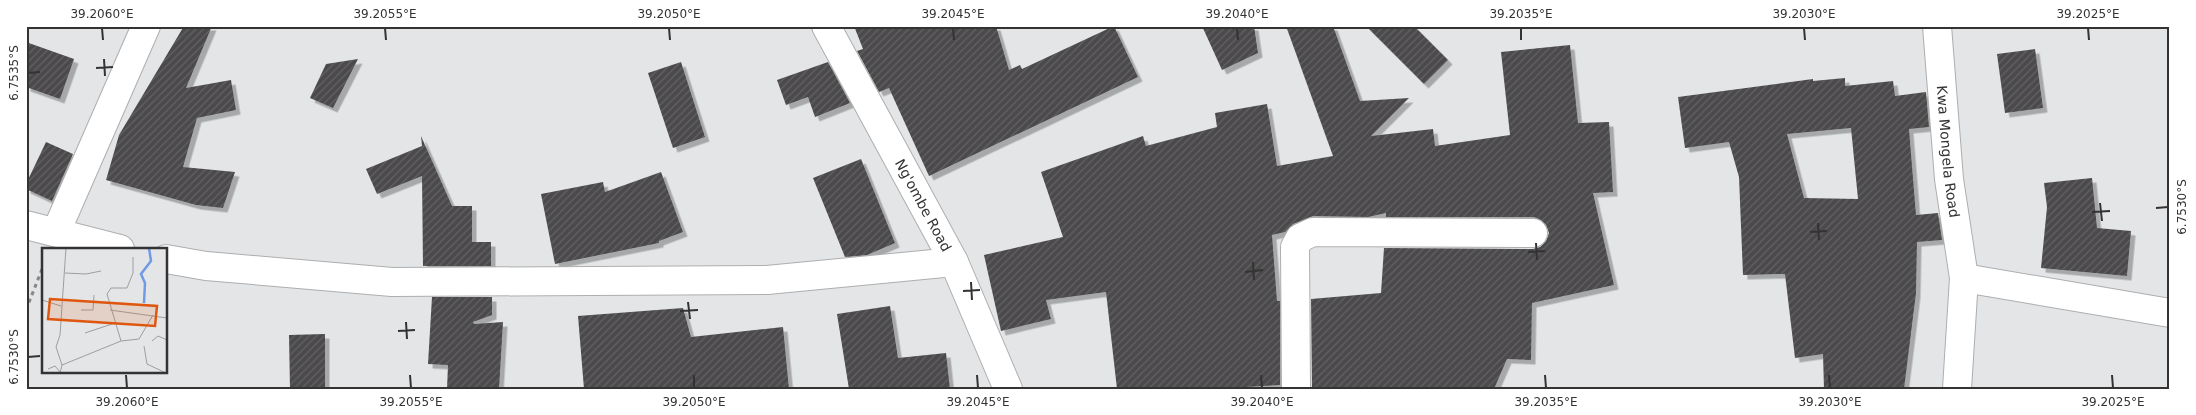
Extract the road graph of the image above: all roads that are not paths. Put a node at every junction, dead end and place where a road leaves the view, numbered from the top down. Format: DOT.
graph roads {
  1 [pos="146,26"];
  2 [pos="826,26"];
  3 [pos="1937,26"];
  4 [pos="26,226"];
  5 [pos="56,232"];
  6 [pos="1533,233"];
  7 [pos="116,248"];
  8 [pos="168,259"];
  9 [pos="954,262"];
  10 [pos="1964,278"];
  11 [pos="2170,313"];
  12 [pos="1008,389"];
  13 [pos="1296,389"];
  14 [pos="1957,389"];
  1 -- 5 [label="street"];
  2 -- 9 [label="street, Ng'ombe Road"];
  3 -- 10 [label="street, Kwa Mongela Road"];
  4 -- 5 [label="street"];
  5 -- 7 [label="street"];
  6 -- 13 [label="street"];
  8 -- 9 [label="street"];
  9 -- 12 [label="street, Ng'ombe Road"];
  10 -- 11 [label="street"];
  10 -- 14 [label="street, Kwa Mongela Road"];
}
